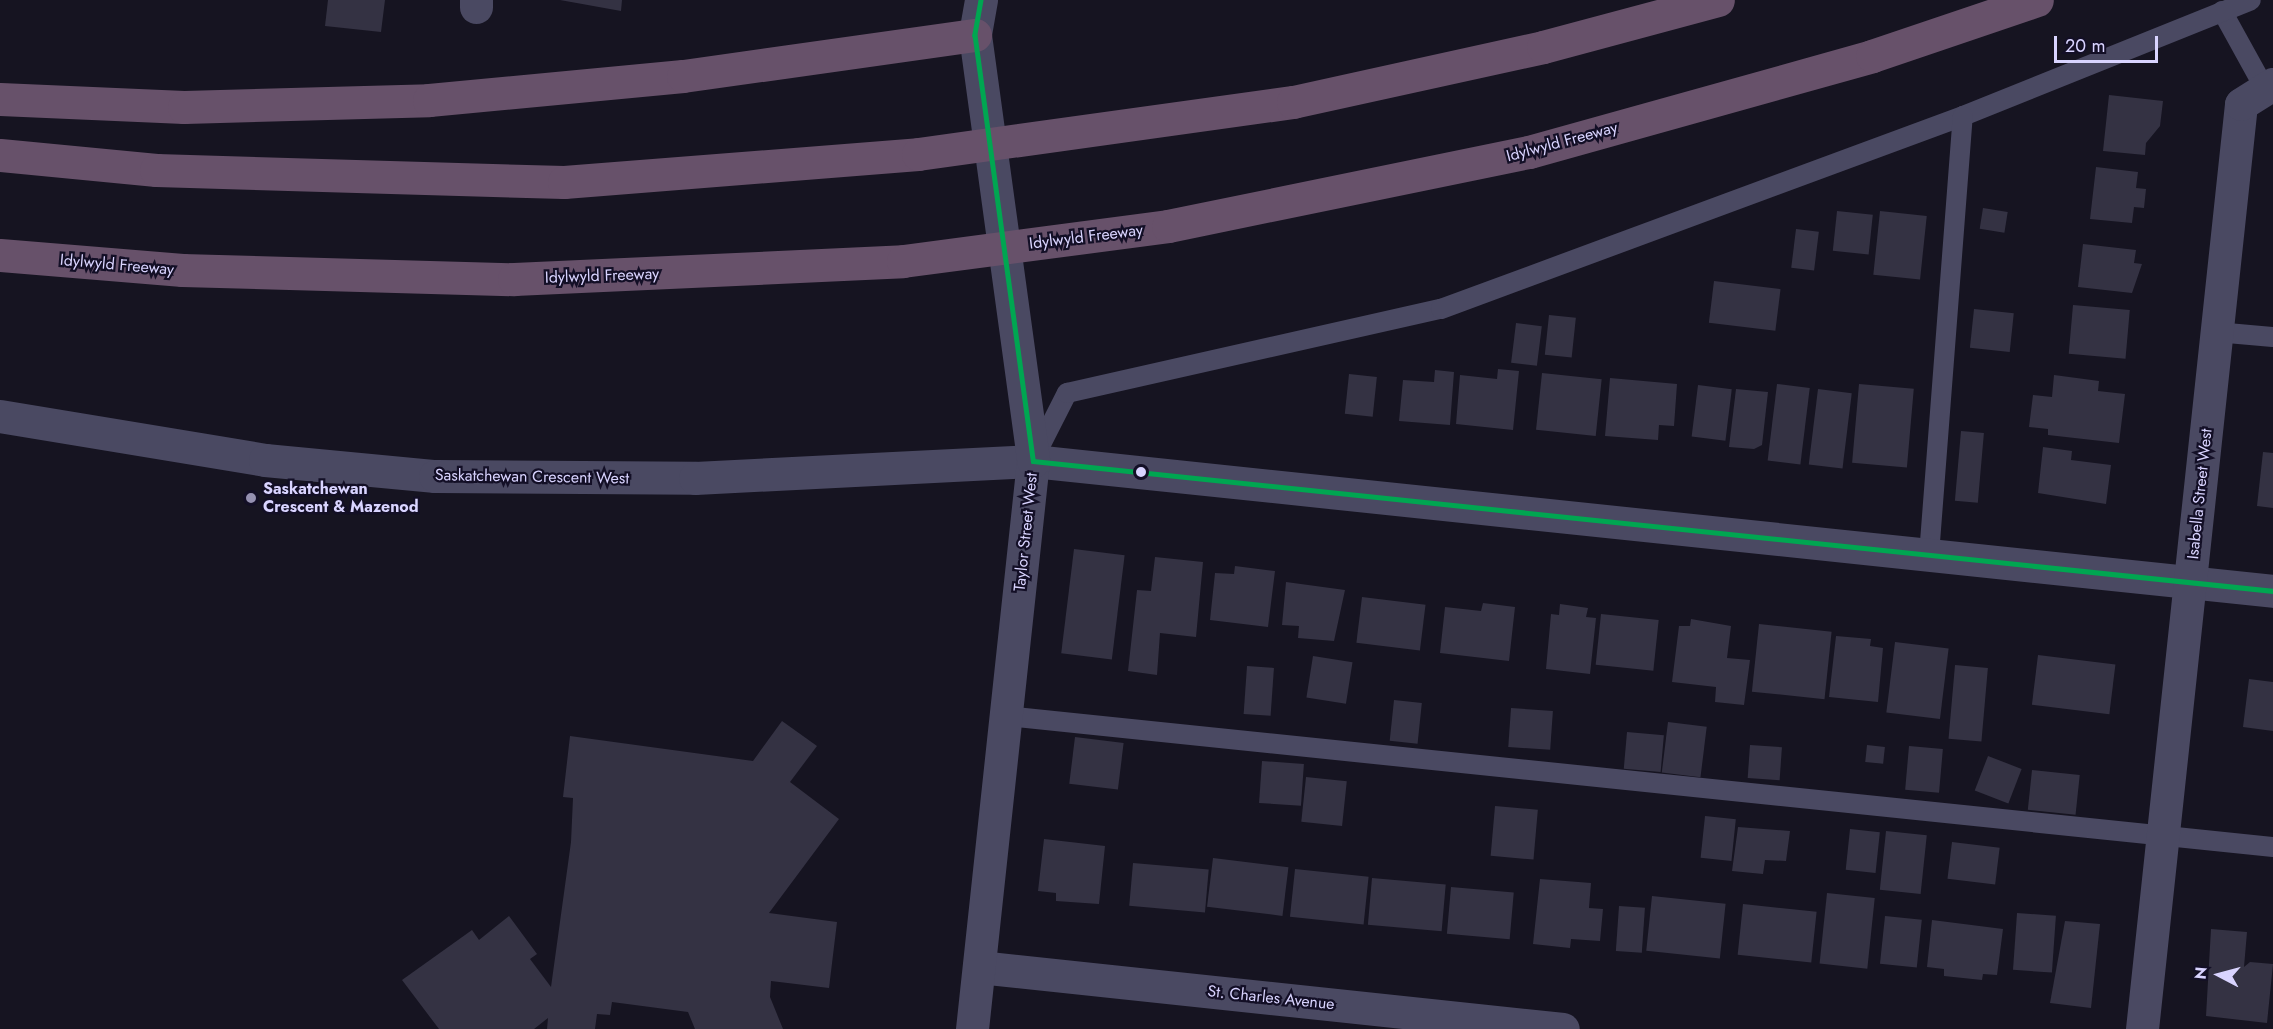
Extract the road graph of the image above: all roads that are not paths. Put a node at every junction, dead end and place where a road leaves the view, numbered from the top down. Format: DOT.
graph roads {
  1 [pos="981,0"];
  2 [pos="1718,0"];
  3 [pos="2037,0"];
  4 [pos="2251,0"];
  5 [pos="2222,11"];
  6 [pos="975,35"];
  7 [pos="2269,87"];
  8 [pos="0,99"];
  9 [pos="1963,116"];
  10 [pos="0,155"];
  11 [pos="0,255"];
  12 [pos="2216,332"];
  13 [pos="2273,337"];
  14 [pos="0,416"];
  15 [pos="1033,461"];
  16 [pos="1929,555"];
  17 [pos="2190,585"];
  18 [pos="2273,591"];
  19 [pos="1007,716"];
  20 [pos="2164,836"];
  21 [pos="2273,847"];
  22 [pos="979,967"];
  23 [pos="972,1029"];
  24 [pos="1563,1029"];
  25 [pos="2142,1029"];
  1 -- 6 [label="street, Taylor Street West"];
  2 -- 10 [label="highway"];
  3 -- 11 [label="highway, Idylwyld Freeway"];
  4 -- 5 [label="lane"];
  5 -- 7 [label="lane"];
  5 -- 9 [label="lane"];
  6 -- 8 [label="highway"];
  6 -- 15 [label="street, Taylor Street West"];
  7 -- 12 [label="street, Isabella Street West"];
  9 -- 15 [label="lane"];
  9 -- 16 [label="lane"];
  12 -- 13 [label="lane"];
  12 -- 17 [label="street, Isabella Street West"];
  14 -- 15 [label="street, Saskatchewan Crescent West"];
  15 -- 16 [label="street, Saskatchewan Crescent West"];
  15 -- 19 [label="street, Taylor Street West"];
  16 -- 17 [label="street, Saskatchewan Crescent West"];
  17 -- 18 [label="street, Saskatchewan Crescent West"];
  17 -- 20 [label="street, Isabella Street West"];
  19 -- 20 [label="lane"];
  19 -- 22 [label="street, Taylor Street West"];
  20 -- 21 [label="lane"];
  20 -- 25 [label="street, Isabella Street West"];
  22 -- 23 [label="street, Taylor Street West"];
  22 -- 24 [label="street, St. Charles Avenue"];
}
